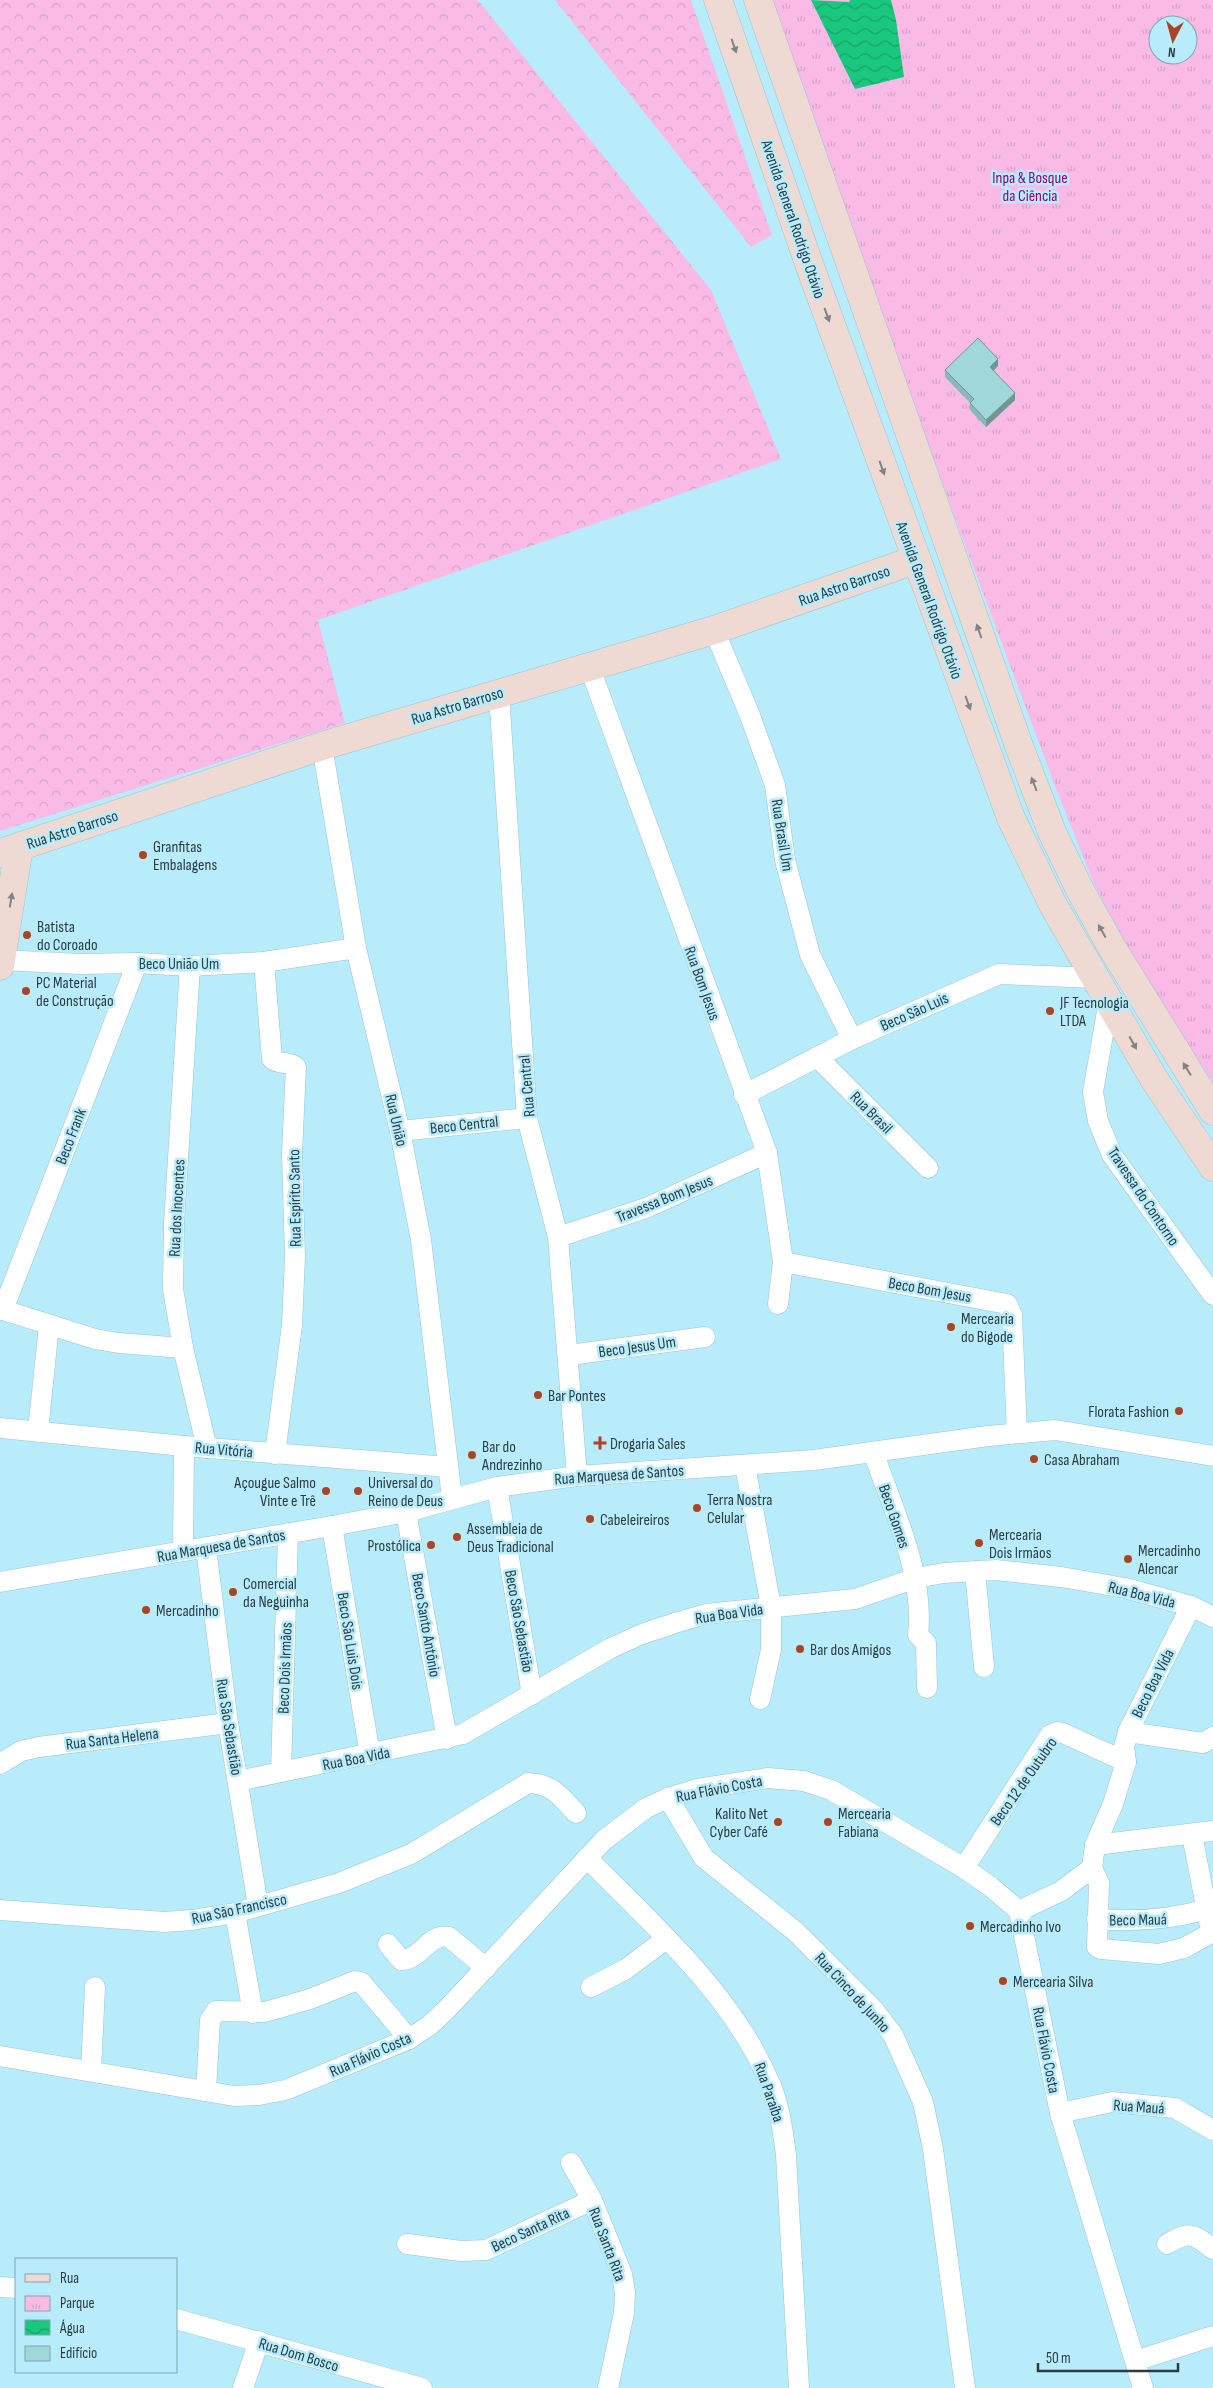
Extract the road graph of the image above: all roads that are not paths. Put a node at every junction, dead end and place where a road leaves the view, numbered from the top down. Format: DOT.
graph roads {
  1 [pos="718,0"];
  2 [pos="758,0"];
  3 [pos="915,560"];
  4 [pos="714,630"];
  5 [pos="590,668"];
  6 [pos="499,693"];
  7 [pos="322,746"];
  8 [pos="10,850"];
  9 [pos="356,948"];
  10 [pos="264,962"];
  11 [pos="1,963"];
  12 [pos="137,963"];
  13 [pos="190,966"];
  14 [pos="1103,989"];
  15 [pos="852,1039"];
  16 [pos="817,1057"];
  17 [pos="744,1095"];
  18 [pos="1213,1110"];
  19 [pos="527,1118"];
  20 [pos="400,1131"];
  21 [pos="767,1153"];
  22 [pos="1213,1167"];
  23 [pos="928,1168"];
  24 [pos="558,1237"];
  25 [pos="783,1262"];
  26 [pos="1213,1295"];
  27 [pos="778,1304"];
  28 [pos="2,1309"];
  29 [pos="49,1325"];
  30 [pos="705,1337"];
  31 [pos="183,1348"];
  32 [pos="569,1355"];
  33 [pos="0,1428"];
  34 [pos="38,1431"];
  35 [pos="1017,1433"];
  36 [pos="184,1446"];
  37 [pos="207,1448"];
  38 [pos="275,1454"];
  39 [pos="874,1454"];
  40 [pos="1213,1456"];
  41 [pos="745,1466"];
  42 [pos="448,1468"];
  43 [pos="577,1476"];
  44 [pos="497,1487"];
  45 [pos="452,1498"];
  46 [pos="406,1512"];
  47 [pos="332,1526"];
  48 [pos="288,1533"];
  49 [pos="206,1548"];
  50 [pos="182,1551"];
  51 [pos="975,1571"];
  52 [pos="916,1578"];
  53 [pos="0,1582"];
  54 [pos="1191,1606"];
  55 [pos="771,1607"];
  56 [pos="1213,1616"];
  57 [pos="984,1667"];
  58 [pos="927,1688"];
  59 [pos="532,1695"];
  60 [pos="760,1699"];
  61 [pos="228,1723"];
  62 [pos="1128,1732"];
  63 [pos="1213,1737"];
  64 [pos="447,1739"];
  65 [pos="370,1755"];
  66 [pos="1126,1762"];
  67 [pos="0,1764"];
  68 [pos="281,1772"];
  69 [pos="238,1781"];
  70 [pos="668,1798"];
  71 [pos="576,1813"];
  72 [pos="1213,1831"];
  73 [pos="1192,1835"];
  74 [pos="1095,1845"];
  75 [pos="587,1858"];
  76 [pos="964,1868"];
  77 [pos="1092,1868"];
  78 [pos="258,1906"];
  79 [pos="1207,1909"];
  80 [pos="0,1910"];
  81 [pos="1019,1911"];
  82 [pos="235,1913"];
  83 [pos="1097,1919"];
  84 [pos="1212,1936"];
  85 [pos="666,1939"];
  86 [pos="388,1944"];
  87 [pos="486,1968"];
  88 [pos="95,1987"];
  89 [pos="591,1987"];
  90 [pos="253,2013"];
  91 [pos="408,2039"];
  92 [pos="0,2056"];
  93 [pos="91,2071"];
  94 [pos="206,2090"];
  95 [pos="1060,2113"];
  96 [pos="1213,2130"];
  97 [pos="571,2163"];
  98 [pos="592,2200"];
  99 [pos="407,2244"];
  100 [pos="1167,2244"];
  101 [pos="1213,2249"];
  102 [pos="0,2287"];
  103 [pos="15,2288"];
  104 [pos="178,2320"];
  105 [pos="1213,2336"];
  106 [pos="259,2341"];
  107 [pos="1135,2361"];
  108 [pos="244,2388"];
  109 [pos="422,2388"];
  110 [pos="608,2388"];
  111 [pos="799,2388"];
  112 [pos="966,2388"];
  113 [pos="1143,2388"];
  1 -- 3 [label="main road, Avenida General Rodrigo Otávio, one-way"];
  18 -- 2 [label="main road, one-way"];
  3 -- 4 [label="main road, Rua Astro Barroso"];
  3 -- 14 [label="main road, Avenida General Rodrigo Otávio, one-way"];
  4 -- 5 [label="main road, Rua Astro Barroso"];
  4 -- 15 [label="street, Rua Brasil Um"];
  5 -- 6 [label="main road, Rua Astro Barroso"];
  5 -- 17 [label="street, Rua Bom Jesus"];
  6 -- 7 [label="main road, Rua Astro Barroso"];
  6 -- 19 [label="street, Rua Central"];
  7 -- 8 [label="main road, Rua Astro Barroso"];
  7 -- 9 [label="street, Rua União"];
  11 -- 8 [label="main road, one-way"];
  9 -- 10 [label="street, Beco União Um"];
  9 -- 20 [label="street, Rua União"];
  10 -- 13 [label="street, Beco União Um"];
  10 -- 38 [label="street, Rua Espírito Santo"];
  11 -- 12 [label="street, Beco União Um"];
  12 -- 13 [label="street, Beco União Um"];
  12 -- 28 [label="street, Beco Frank"];
  13 -- 31 [label="street, Rua dos Inocentes"];
  14 -- 15 [label="street, Beco São Luis"];
  14 -- 22 [label="main road, Avenida General Rodrigo Otávio, one-way"];
  14 -- 26 [label="street, Travessa do Contorno"];
  15 -- 16 [label="street, Beco São Luis"];
  16 -- 17 [label="street, Beco São Luis"];
  16 -- 23 [label="street, Rua Brasil"];
  17 -- 21 [label="street, Rua Bom Jesus"];
  19 -- 20 [label="street, Beco Central"];
  19 -- 24 [label="street, Rua Central"];
  20 -- 42 [label="street, Rua União"];
  21 -- 24 [label="street, Travessa Bom Jesus"];
  21 -- 25 [label="street, Rua Bom Jesus"];
  24 -- 32 [label="street, Rua Central"];
  25 -- 27 [label="street, Rua Bom Jesus"];
  25 -- 35 [label="street, Beco Bom Jesus"];
  28 -- 29 [label="street"];
  29 -- 31 [label="street"];
  29 -- 34 [label="street"];
  30 -- 32 [label="street, Beco Jesus Um"];
  31 -- 37 [label="street, Rua dos Inocentes"];
  32 -- 43 [label="street, Rua Central"];
  33 -- 34 [label="street, Rua Vitória"];
  34 -- 36 [label="street, Rua Vitória"];
  35 -- 39 [label="street, Rua Marquesa de Santos"];
  35 -- 40 [label="street, Rua Marquesa de Santos"];
  36 -- 37 [label="street, Rua Vitória"];
  36 -- 50 [label="street"];
  37 -- 38 [label="street, Rua Vitória"];
  38 -- 42 [label="street, Rua Vitória"];
  39 -- 41 [label="street, Rua Marquesa de Santos"];
  39 -- 52 [label="street, Beco Gomes"];
  41 -- 43 [label="street, Rua Marquesa de Santos"];
  41 -- 55 [label="street"];
  42 -- 45 [label="street, Rua União"];
  43 -- 44 [label="street, Rua Marquesa de Santos"];
  44 -- 45 [label="street, Rua Marquesa de Santos"];
  44 -- 59 [label="street, Beco São Sebastião"];
  45 -- 46 [label="street, Rua Marquesa de Santos"];
  46 -- 47 [label="street, Rua Marquesa de Santos"];
  46 -- 64 [label="street, Beco Santo Antônio"];
  47 -- 48 [label="street, Rua Marquesa de Santos"];
  47 -- 65 [label="street, Beco São Luis Dois"];
  48 -- 49 [label="street, Rua Marquesa de Santos"];
  48 -- 68 [label="street, Beco Dois Irmãos"];
  49 -- 50 [label="street, Rua Marquesa de Santos"];
  49 -- 61 [label="street, Rua São Sebastião"];
  50 -- 53 [label="street, Rua Marquesa de Santos"];
  51 -- 52 [label="street, Rua Boa Vida"];
  51 -- 54 [label="street, Rua Boa Vida"];
  51 -- 57 [label="street"];
  52 -- 55 [label="street, Rua Boa Vida"];
  52 -- 58 [label="street, Beco Gomes"];
  54 -- 56 [label="street, Rua Boa Vida"];
  54 -- 62 [label="street, Beco Boa Vida"];
  55 -- 59 [label="street, Rua Boa Vida"];
  55 -- 60 [label="street"];
  59 -- 64 [label="street, Rua Boa Vida"];
  61 -- 67 [label="street, Rua Santa Helena"];
  61 -- 69 [label="street, Rua São Sebastião"];
  62 -- 63 [label="street"];
  62 -- 66 [label="street, Beco Boa Vida"];
  64 -- 65 [label="street, Rua Boa Vida"];
  65 -- 68 [label="street, Rua Boa Vida"];
  66 -- 74 [label="street, Beco Boa Vida"];
  66 -- 76 [label="street, Beco 12 de Outubro"];
  68 -- 69 [label="street, Rua Boa Vida"];
  69 -- 78 [label="street, Rua São Sebastião"];
  70 -- 75 [label="street, Rua Flávio Costa"];
  70 -- 76 [label="street, Rua Flávio Costa"];
  70 -- 112 [label="street, Rua Cinco de Junho"];
  71 -- 78 [label="street, Rua São Francisco"];
  72 -- 73 [label="street"];
  73 -- 74 [label="street"];
  73 -- 79 [label="street"];
  74 -- 77 [label="street, Beco Boa Vida"];
  75 -- 85 [label="street, Rua Paraíba"];
  75 -- 87 [label="street, Rua Flávio Costa"];
  76 -- 81 [label="street, Rua Flávio Costa"];
  77 -- 81 [label="street"];
  77 -- 83 [label="street, Beco Mauá"];
  78 -- 82 [label="street, Rua São Francisco"];
  79 -- 83 [label="street, Beco Mauá"];
  79 -- 84 [label="street"];
  80 -- 82 [label="street, Rua São Francisco"];
  81 -- 95 [label="street, Rua Flávio Costa"];
  82 -- 90 [label="street"];
  83 -- 84 [label="street, Beco Mauá"];
  85 -- 89 [label="street"];
  85 -- 111 [label="street, Rua Paraíba"];
  86 -- 87 [label="street"];
  87 -- 91 [label="street, Rua Flávio Costa"];
  88 -- 93 [label="street"];
  90 -- 91 [label="street"];
  90 -- 94 [label="street"];
  91 -- 94 [label="street, Rua Flávio Costa"];
  92 -- 93 [label="street, Rua Flávio Costa"];
  93 -- 94 [label="street, Rua Flávio Costa"];
  95 -- 96 [label="street, Rua Mauá"];
  95 -- 107 [label="street, Rua Flávio Costa"];
  97 -- 98 [label="street, Rua Santa Rita"];
  98 -- 99 [label="street, Beco Santa Rita"];
  98 -- 110 [label="street, Rua Santa Rita"];
  100 -- 101 [label="street"];
  102 -- 103 [label="street"];
  104 -- 106 [label="street, Rua Dom Bosco"];
  105 -- 107 [label="street"];
  106 -- 108 [label="street"];
  106 -- 109 [label="street, Rua Dom Bosco"];
  107 -- 113 [label="street, Rua Flávio Costa"];
}
